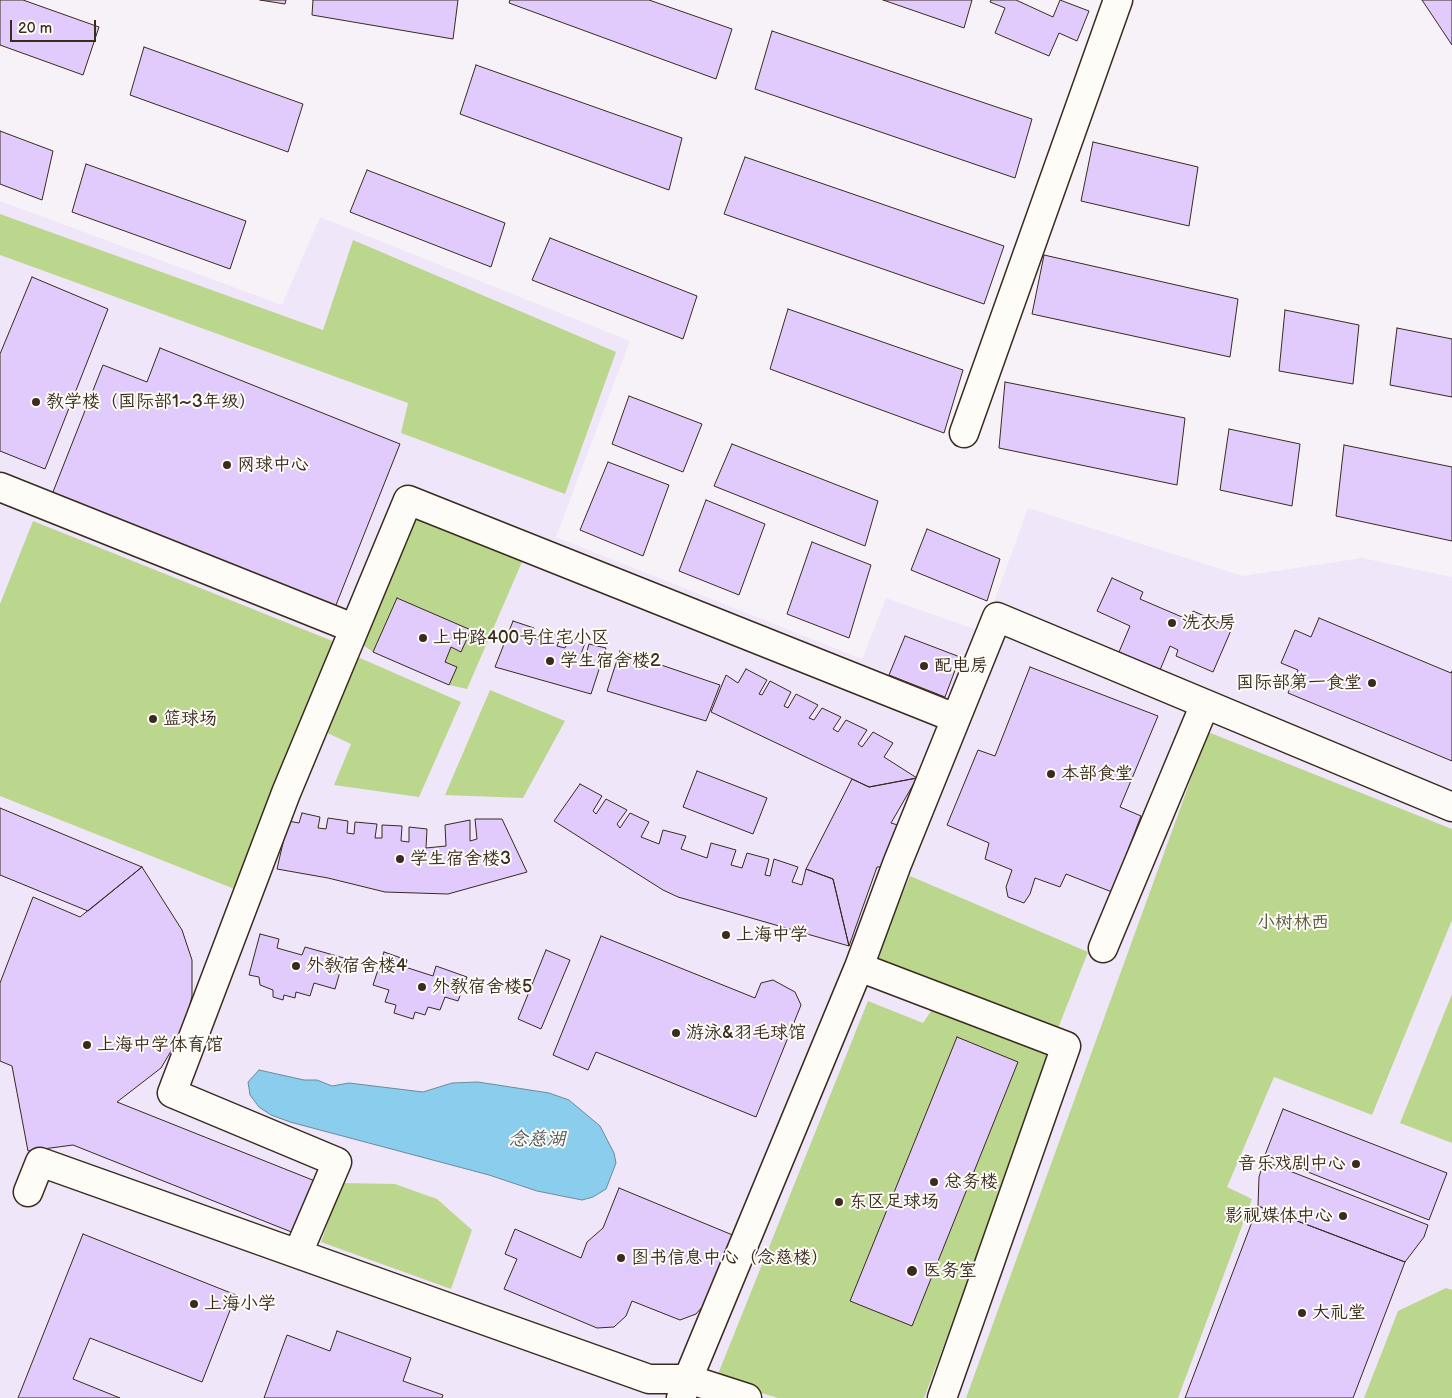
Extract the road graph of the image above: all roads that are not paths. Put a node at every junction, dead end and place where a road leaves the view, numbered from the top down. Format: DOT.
graph roads {
  1 [pos="1118,0"];
  2 [pos="964,433"];
  3 [pos="0,487"];
  4 [pos="353,628"];
  5 [pos="1205,704"];
  6 [pos="955,718"];
  7 [pos="1452,807"];
  8 [pos="1103,948"];
  9 [pos="858,967"];
  10 [pos="28,1192"];
  11 [pos="298,1253"];
  12 [pos="684,1389"];
  13 [pos="746,1398"];
  14 [pos="942,1398"];
  1 -- 2 [label="lane"];
  3 -- 4 [label="lane"];
  4 -- 6 [label="lane"];
  4 -- 11 [label="lane"];
  5 -- 6 [label="lane"];
  5 -- 7 [label="lane"];
  5 -- 8 [label="lane"];
  6 -- 9 [label="lane"];
  9 -- 12 [label="lane"];
  9 -- 14 [label="lane"];
  10 -- 11 [label="lane"];
  11 -- 12 [label="lane"];
  12 -- 13 [label="lane"];
}
